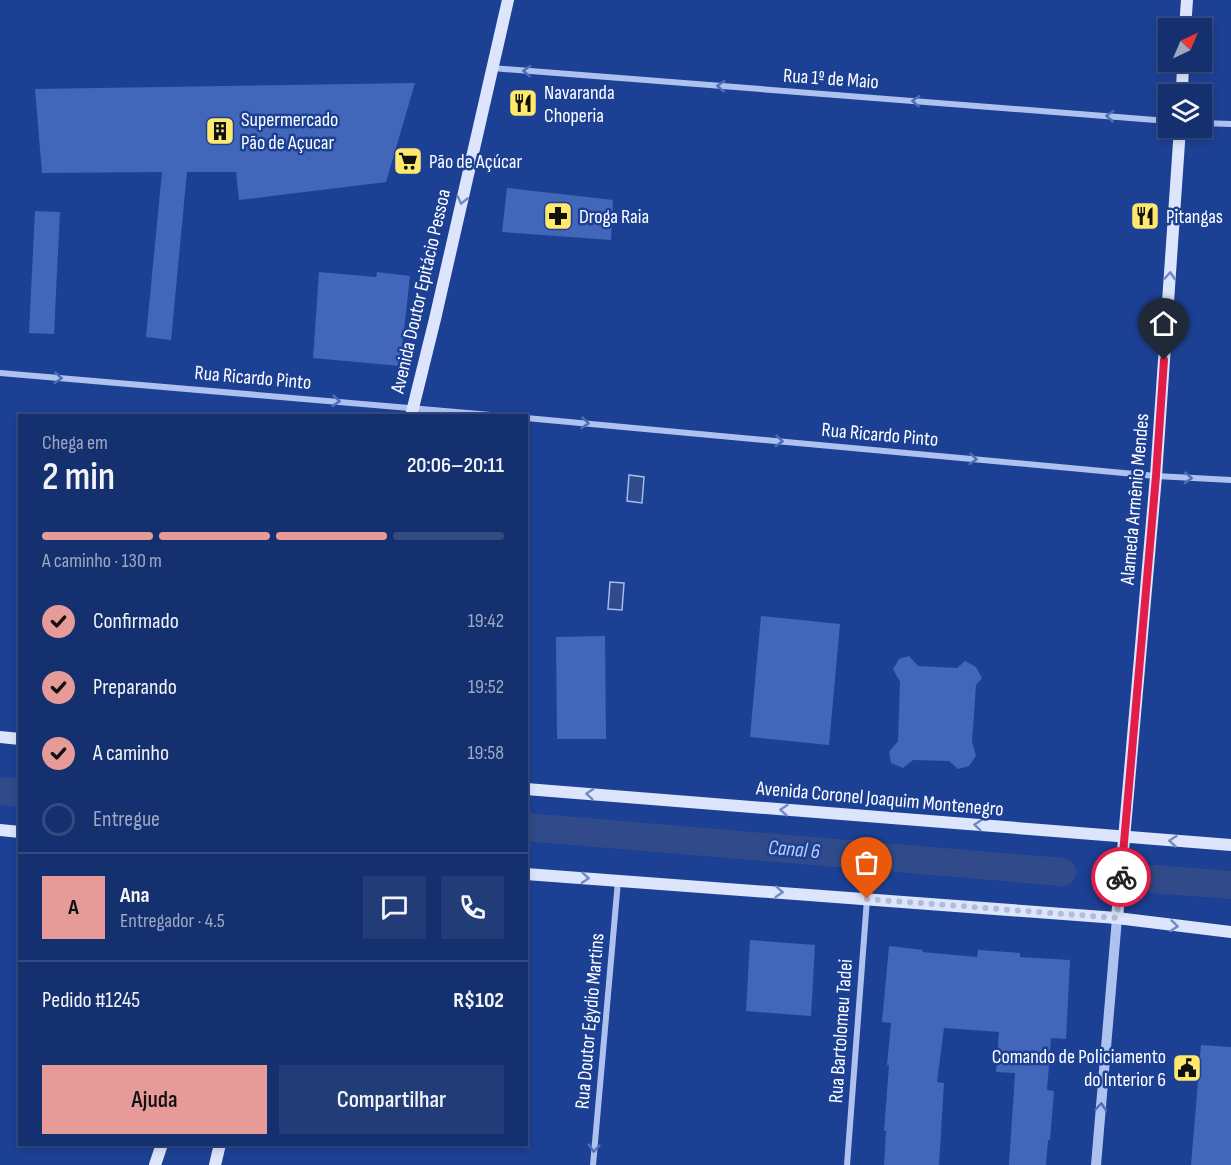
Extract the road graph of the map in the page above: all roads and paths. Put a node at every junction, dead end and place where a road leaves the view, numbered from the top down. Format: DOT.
graph roads {
  1 [pos="508,0"];
  2 [pos="1187,0"];
  3 [pos="1186,18"];
  4 [pos="492,68"];
  5 [pos="1158,120"];
  6 [pos="1212,123"];
  7 [pos="1231,124"];
  8 [pos="1179,138"];
  9 [pos="0,373"];
  10 [pos="412,411"];
  11 [pos="467,414"];
  12 [pos="528,418"];
  13 [pos="1156,476"];
  14 [pos="1231,480"];
  15 [pos="0,736"];
  16 [pos="18,738"];
  17 [pos="528,789"];
  18 [pos="0,830"];
  19 [pos="18,832"];
  20 [pos="1125,837"];
  21 [pos="1231,845"];
  22 [pos="528,874"];
  23 [pos="618,880"];
  24 [pos="867,899"];
  25 [pos="1117,918"];
  26 [pos="1231,932"];
  27 [pos="161,1146"];
  28 [pos="220,1146"];
  29 [pos="155,1165"];
  30 [pos="215,1165"];
  31 [pos="592,1165"];
  32 [pos="847,1165"];
  33 [pos="1096,1165"];
  1 -- 4 [label="main road, Avenida Doutor Epitácio Pessoa"];
  2 -- 3 [label="main road"];
  5 -- 4 [label="street, Rua 1º de Maio, one-way"];
  4 -- 10 [label="main road, Avenida Doutor Epitácio Pessoa, one-way"];
  6 -- 7 [label="street"];
  13 -- 8 [label="main road, Alameda Armênio Mendes, one-way"];
  9 -- 10 [label="street, Rua Ricardo Pinto, one-way"];
  10 -- 11 [label="street, Rua Ricardo Pinto"];
  12 -- 13 [label="street, Rua Ricardo Pinto, one-way"];
  13 -- 14 [label="street, Rua Ricardo Pinto, one-way"];
  13 -- 20 [label="main road, Alameda Armênio Mendes"];
  15 -- 16 [label="main road"];
  20 -- 17 [label="main road, Avenida Coronel Joaquim Montenegro, one-way"];
  18 -- 19 [label="main road"];
  21 -- 20 [label="main road, Avenida Coronel Joaquim Montenegro, one-way"];
  20 -- 25 [label="main road, Alameda Armênio Mendes"];
  22 -- 23 [label="main road, one-way"];
  23 -- 24 [label="main road, one-way"];
  23 -- 31 [label="street, Rua Doutor Egydio Martins, one-way"];
  24 -- 25 [label="main road"];
  24 -- 32 [label="street, Rua Bartolomeu Tadei"];
  25 -- 26 [label="main road, one-way"];
  33 -- 25 [label="street, one-way"];
  27 -- 29 [label="main road"];
  28 -- 30 [label="main road"];
}
